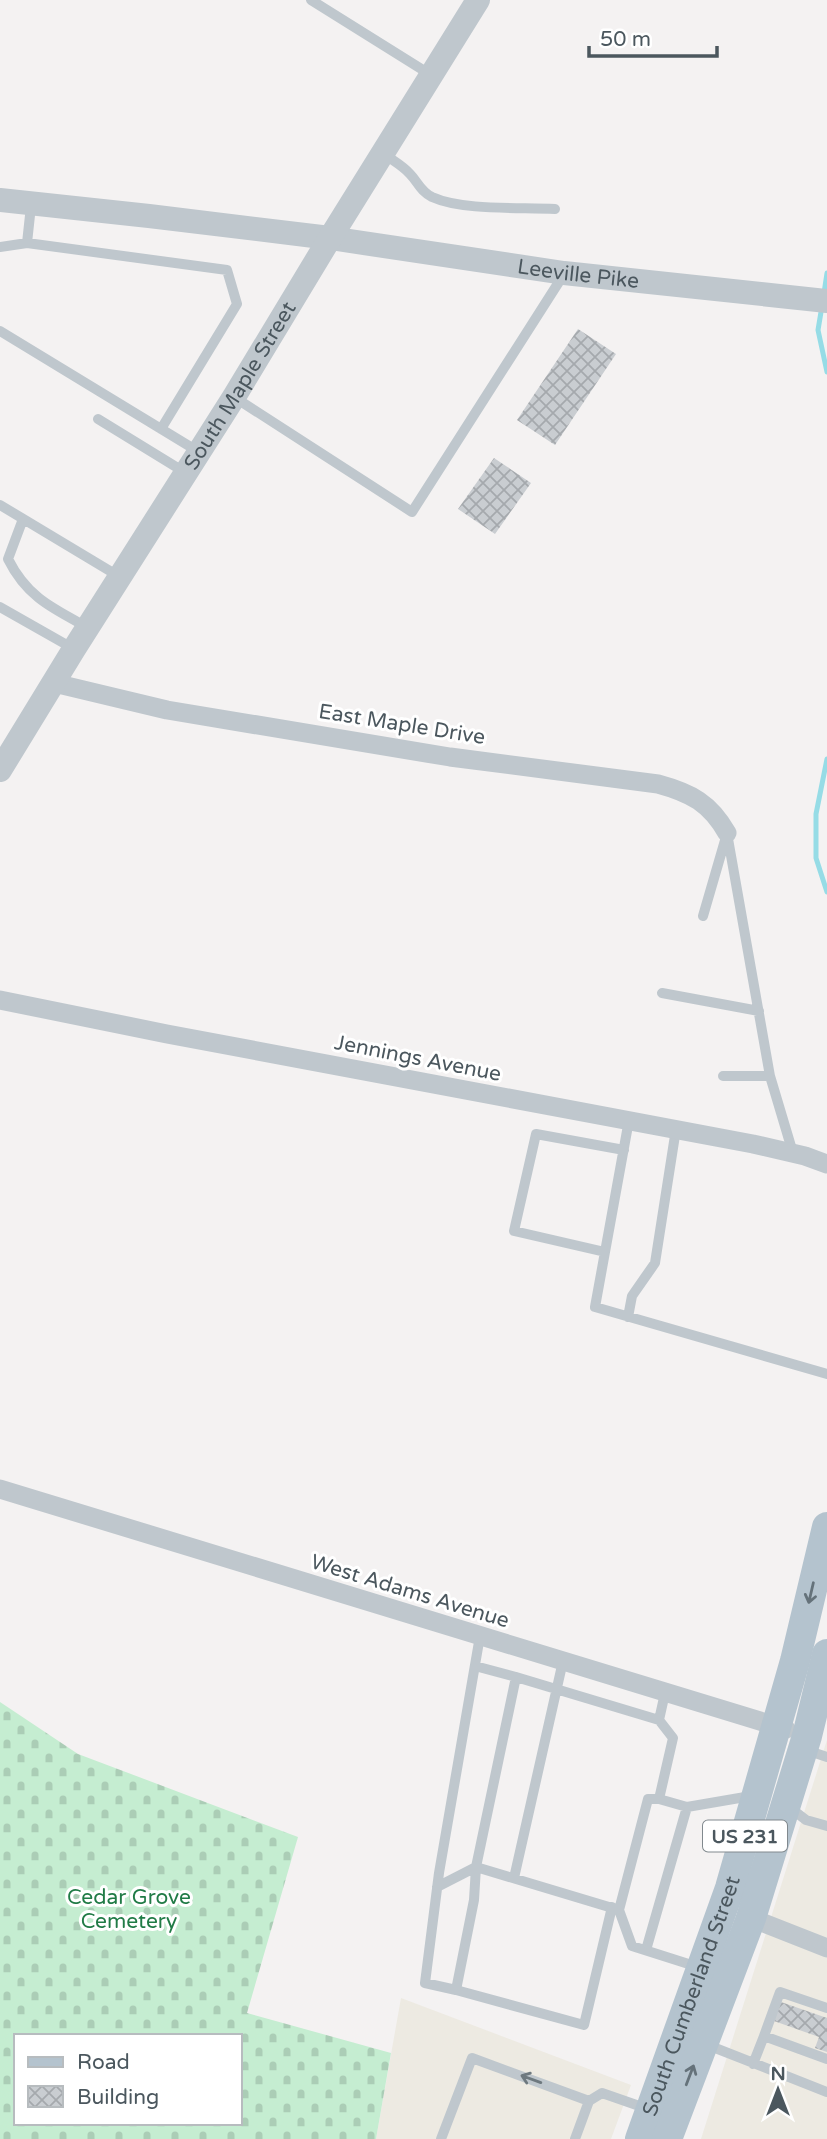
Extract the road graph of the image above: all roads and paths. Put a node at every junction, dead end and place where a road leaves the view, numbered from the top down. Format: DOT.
graph roads {
  1 [pos="310,0"];
  2 [pos="478,0"];
  3 [pos="432,76"];
  4 [pos="383,154"];
  5 [pos="0,200"];
  6 [pos="31,204"];
  7 [pos="555,209"];
  8 [pos="330,238"];
  9 [pos="27,243"];
  10 [pos="0,247"];
  11 [pos="564,273"];
  12 [pos="827,301"];
  13 [pos="0,331"];
  14 [pos="234,397"];
  15 [pos="98,419"];
  16 [pos="161,429"];
  17 [pos="193,463"];
  18 [pos="0,505"];
  19 [pos="23,519"];
  20 [pos="120,577"];
  21 [pos="0,607"];
  22 [pos="88,627"];
  23 [pos="74,649"];
  24 [pos="54,683"];
  25 [pos="0,770"];
  26 [pos="727,833"];
  27 [pos="703,916"];
  28 [pos="663,993"];
  29 [pos="0,1000"];
  30 [pos="759,1011"];
  31 [pos="723,1076"];
  32 [pos="770,1076"];
  33 [pos="629,1120"];
  34 [pos="676,1129"];
  35 [pos="624,1150"];
  36 [pos="793,1153"];
  37 [pos="827,1164"];
  38 [pos="605,1251"];
  39 [pos="628,1317"];
  40 [pos="827,1374"];
  41 [pos="0,1489"];
  42 [pos="827,1527"];
  43 [pos="480,1636"];
  44 [pos="826,1660"];
  45 [pos="563,1661"];
  46 [pos="475,1666"];
  47 [pos="516,1677"];
  48 [pos="556,1689"];
  49 [pos="666,1693"];
  50 [pos="659,1720"];
  51 [pos="776,1727"];
  52 [pos="812,1747"];
  53 [pos="659,1799"];
  54 [pos="771,1800"];
  55 [pos="687,1807"];
  56 [pos="827,1826"];
  57 [pos="476,1867"];
  58 [pos="514,1878"];
  59 [pos="437,1887"];
  60 [pos="616,1909"];
  61 [pos="751,1918"];
  62 [pos="827,1948"];
  63 [pos="646,1950"];
  64 [pos="715,1973"];
  65 [pos="456,1990"];
  66 [pos="827,2008"];
  67 [pos="764,2036"];
  68 [pos="690,2038"];
  69 [pos="827,2059"];
  70 [pos="754,2064"];
  71 [pos="827,2092"];
  72 [pos="589,2101"];
  73 [pos="651,2110"];
  74 [pos="441,2139"];
  75 [pos="575,2139"];
  76 [pos="640,2139"];
  77 [pos="667,2139"];
  1 -- 3 [label="lane"];
  2 -- 3 [label="street, South Maple Street"];
  3 -- 4 [label="street, South Maple Street"];
  4 -- 7 [label="lane"];
  4 -- 8 [label="street, South Maple Street"];
  5 -- 6 [label="street, Leeville Pike"];
  6 -- 8 [label="street, Leeville Pike"];
  6 -- 9 [label="lane"];
  8 -- 11 [label="street, Leeville Pike"];
  8 -- 14 [label="street, South Maple Street"];
  9 -- 10 [label="lane"];
  9 -- 16 [label="lane"];
  11 -- 12 [label="street, Leeville Pike"];
  11 -- 14 [label="lane"];
  13 -- 16 [label="lane"];
  14 -- 17 [label="street, South Maple Street"];
  15 -- 17 [label="lane"];
  16 -- 17 [label="lane"];
  17 -- 20 [label="street, South Maple Street"];
  18 -- 19 [label="lane"];
  19 -- 20 [label="lane"];
  19 -- 22 [label="lane"];
  20 -- 22 [label="street, South Maple Street"];
  21 -- 23 [label="lane"];
  22 -- 23 [label="street, South Maple Street"];
  23 -- 24 [label="street, South Maple Street"];
  24 -- 25 [label="street, South Maple Street"];
  24 -- 26 [label="street, East Maple Drive"];
  26 -- 27 [label="lane"];
  26 -- 30 [label="lane"];
  28 -- 30 [label="lane"];
  29 -- 33 [label="street, Jennings Avenue"];
  30 -- 32 [label="lane"];
  31 -- 32 [label="lane"];
  32 -- 36 [label="lane"];
  33 -- 34 [label="street, Jennings Avenue"];
  33 -- 35 [label="lane"];
  34 -- 36 [label="street, Jennings Avenue"];
  34 -- 39 [label="lane"];
  35 -- 38 [label="lane"];
  35 -- 38 [label="lane"];
  36 -- 37 [label="street, Jennings Avenue"];
  38 -- 39 [label="lane"];
  39 -- 40 [label="lane"];
  41 -- 43 [label="street, West Adams Avenue"];
  42 -- 51 [label="main road, South Cumberland Street / US 231, one-way"];
  43 -- 45 [label="street, West Adams Avenue"];
  43 -- 46 [label="lane"];
  44 -- 52 [label="main road, South Cumberland Street / US 231"];
  45 -- 48 [label="lane"];
  45 -- 49 [label="street, West Adams Avenue"];
  46 -- 47 [label="lane"];
  46 -- 59 [label="lane"];
  47 -- 48 [label="lane"];
  47 -- 57 [label="lane"];
  48 -- 50 [label="lane"];
  48 -- 58 [label="lane"];
  49 -- 50 [label="lane"];
  49 -- 51 [label="street, West Adams Avenue"];
  50 -- 53 [label="lane"];
  51 -- 52 [label="street, West Adams Avenue"];
  51 -- 54 [label="main road, South Cumberland Street / US 231"];
  52 -- 54 [label="main road, South Cumberland Street / US 231"];
  53 -- 55 [label="lane"];
  53 -- 60 [label="lane"];
  54 -- 55 [label="lane"];
  54 -- 56 [label="lane"];
  54 -- 61 [label="main road, South Cumberland Street / US 231"];
  54 -- 64 [label="main road, South Cumberland Street / US 231"];
  55 -- 63 [label="lane"];
  57 -- 58 [label="lane"];
  57 -- 59 [label="lane"];
  57 -- 65 [label="lane"];
  58 -- 60 [label="lane"];
  59 -- 65 [label="lane"];
  60 -- 63 [label="lane"];
  60 -- 65 [label="lane"];
  61 -- 62 [label="street"];
  61 -- 64 [label="main road, South Cumberland Street / US 231"];
  63 -- 64 [label="lane"];
  64 -- 68 [label="main road, South Cumberland Street / US 231"];
  66 -- 67 [label="lane"];
  67 -- 69 [label="lane"];
  67 -- 70 [label="lane"];
  68 -- 70 [label="lane"];
  68 -- 73 [label="main road, South Cumberland Street / US 231"];
  77 -- 68 [label="main road, South Cumberland Street / US 231, one-way"];
  70 -- 71 [label="lane"];
  72 -- 73 [label="lane"];
  72 -- 74 [label="lane, one-way"];
  72 -- 75 [label="lane"];
  73 -- 76 [label="main road, South Cumberland Street / US 231"];
}
